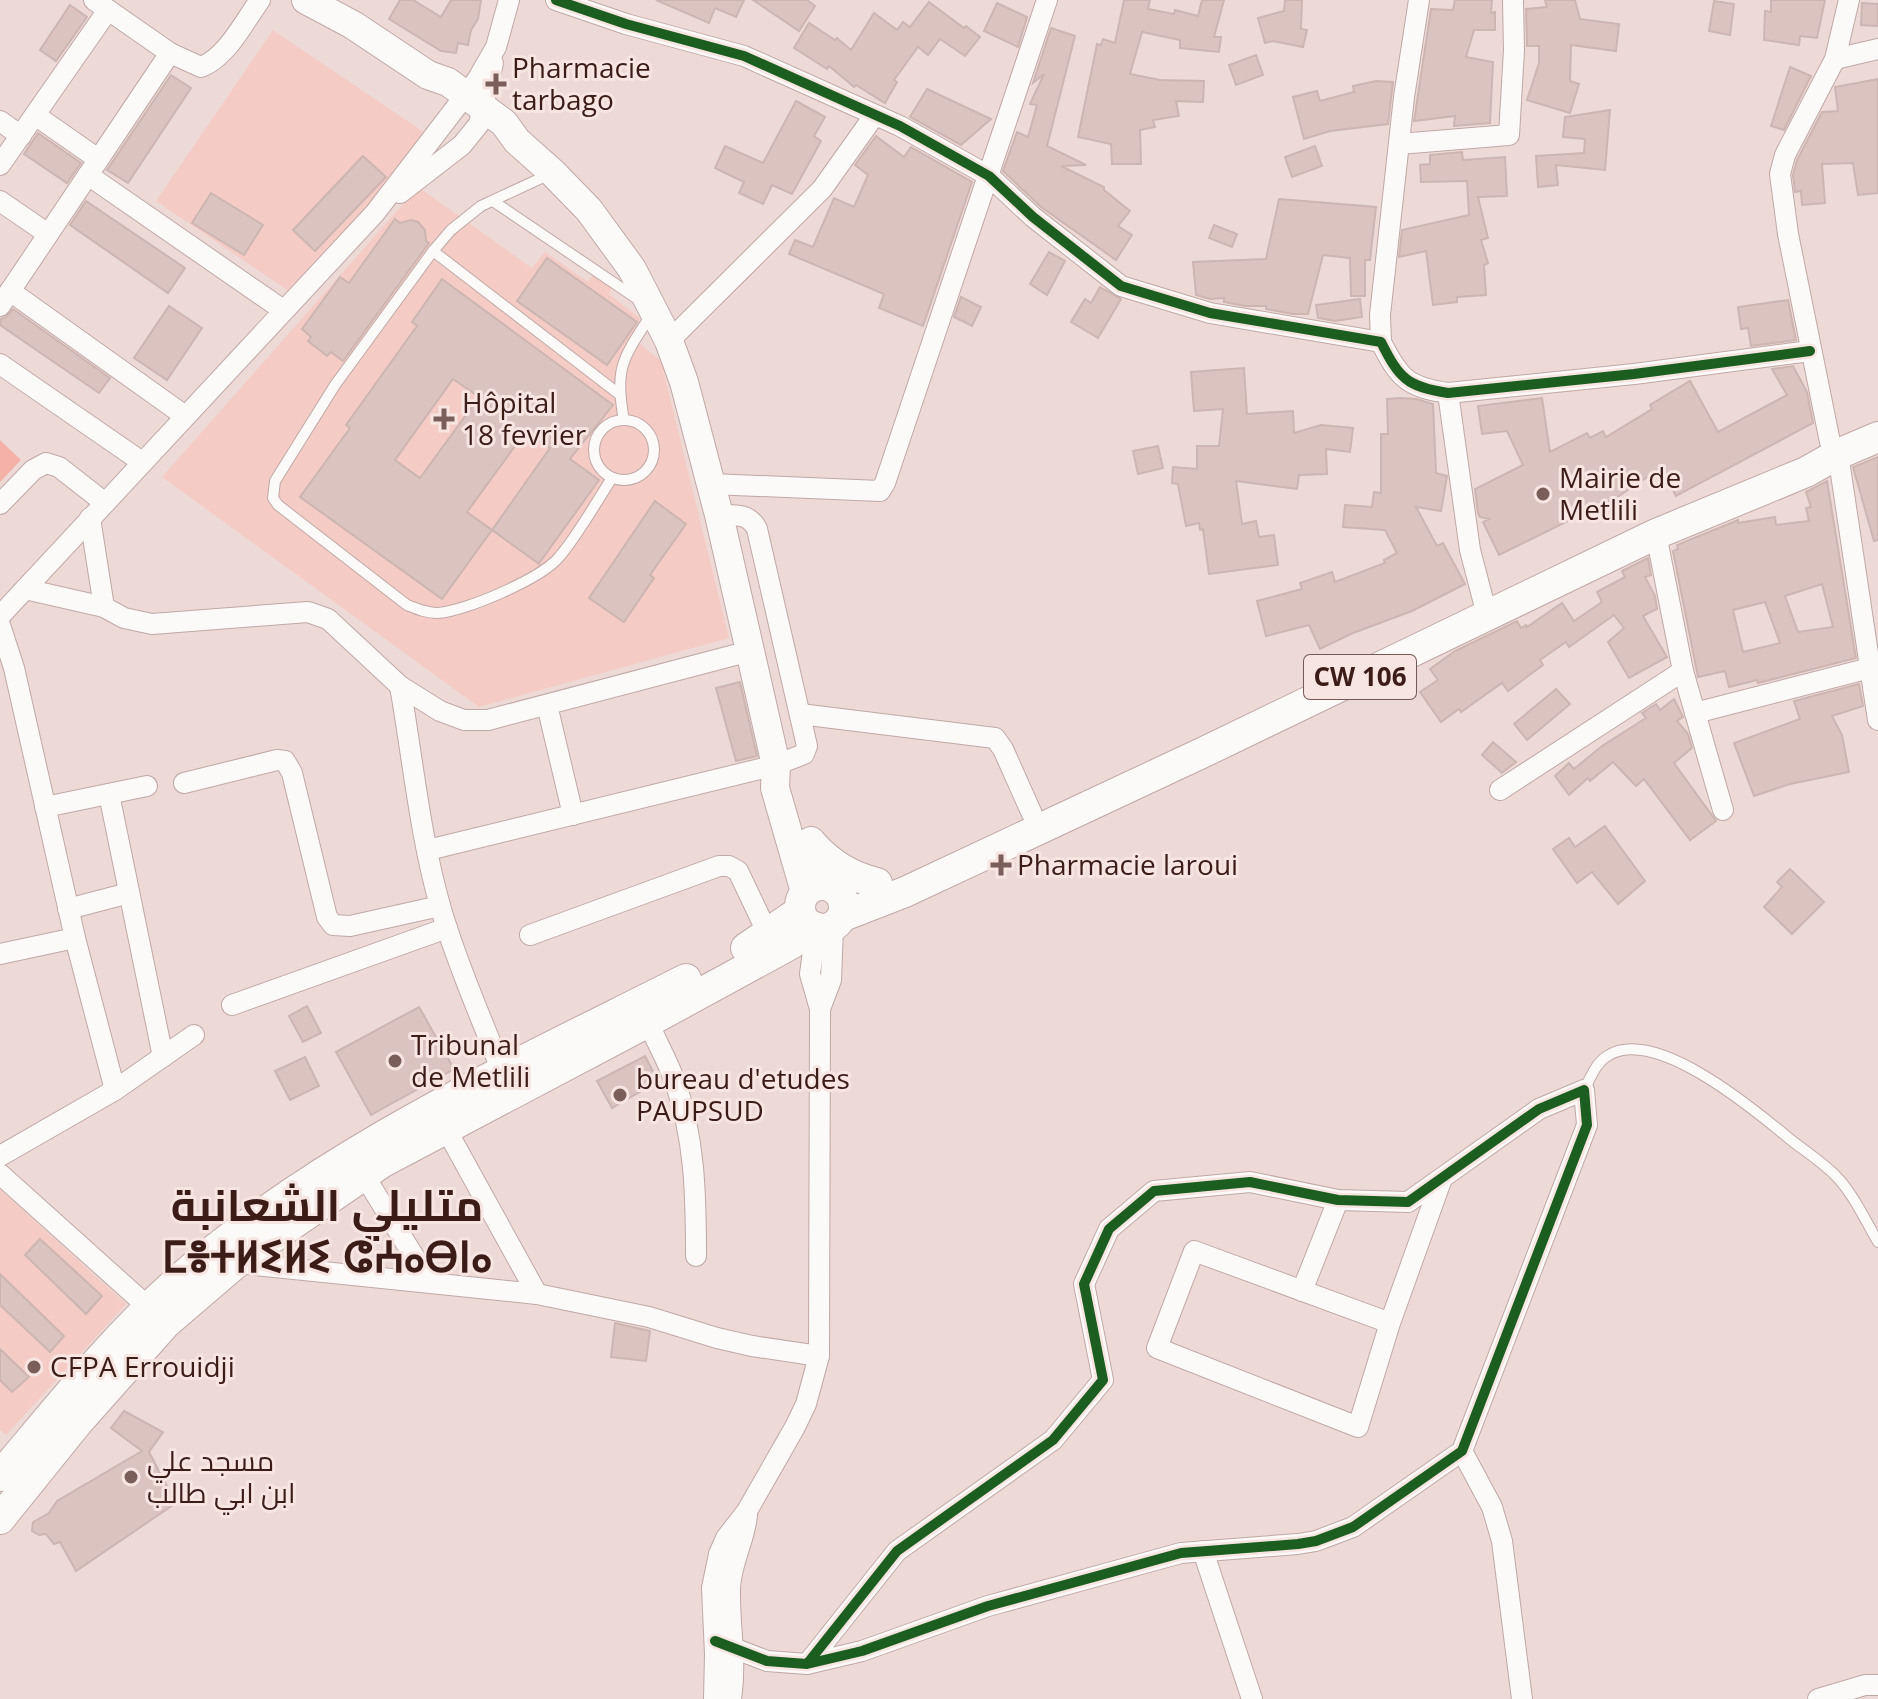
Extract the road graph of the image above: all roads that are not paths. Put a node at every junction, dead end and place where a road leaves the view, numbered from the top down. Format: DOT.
graph roads {
  1 [pos="260,0"];
  2 [pos="306,0"];
  3 [pos="509,0"];
  4 [pos="556,0"];
  5 [pos="1047,0"];
  6 [pos="1419,0"];
  7 [pos="1513,0"];
  8 [pos="1849,0"];
  9 [pos="101,5"];
  10 [pos="1878,49"];
  11 [pos="170,53"];
  12 [pos="1835,59"];
  13 [pos="472,109"];
  14 [pos="35,115"];
  15 [pos="874,116"];
  16 [pos="0,121"];
  17 [pos="21,136"];
  18 [pos="1399,144"];
  19 [pos="0,165"];
  20 [pos="93,167"];
  21 [pos="553,173"];
  22 [pos="989,176"];
  23 [pos="0,201"];
  24 [pos="493,201"];
  25 [pos="48,234"];
  26 [pos="433,251"];
  27 [pos="5,298"];
  28 [pos="283,310"];
  29 [pos="654,310"];
  30 [pos="669,341"];
  31 [pos="1381,342"];
  32 [pos="1810,351"];
  33 [pos="0,364"];
  34 [pos="1448,393"];
  35 [pos="619,394"];
  36 [pos="185,416"];
  37 [pos="624,420"];
  38 [pos="1878,420"];
  39 [pos="1878,437"];
  40 [pos="1834,448"];
  41 [pos="142,462"];
  42 [pos="612,478"];
  43 [pos="711,484"];
  44 [pos="105,503"];
  45 [pos="0,504"];
  46 [pos="719,515"];
  47 [pos="90,518"];
  48 [pos="1656,534"];
  49 [pos="25,589"];
  50 [pos="104,607"];
  51 [pos="1485,609"];
  52 [pos="0,616"];
  53 [pos="0,625"];
  54 [pos="750,651"];
  55 [pos="1873,667"];
  56 [pos="1683,671"];
  57 [pos="400,686"];
  58 [pos="547,705"];
  59 [pos="1695,713"];
  60 [pos="800,714"];
  61 [pos="1878,720"];
  62 [pos="776,765"];
  63 [pos="184,783"];
  64 [pos="147,786"];
  65 [pos="1500,790"];
  66 [pos="109,794"];
  67 [pos="45,807"];
  68 [pos="1723,810"];
  69 [pos="1032,814"];
  70 [pos="573,815"];
  71 [pos="813,845"];
  72 [pos="428,850"];
  73 [pos="877,883"];
  74 [pos="129,893"];
  75 [pos="440,906"];
  76 [pos="68,909"];
  77 [pos="822,910"];
  78 [pos="447,928"];
  79 [pos="768,934"];
  80 [pos="530,935"];
  81 [pos="75,938"];
  82 [pos="0,954"];
  83 [pos="232,1005"];
  84 [pos="648,1022"];
  85 [pos="194,1035"];
  86 [pos="163,1057"];
  87 [pos="507,1084"];
  88 [pos="115,1090"];
  89 [pos="1584,1090"];
  90 [pos="446,1129"];
  91 [pos="0,1156"];
  92 [pos="0,1174"];
  93 [pos="364,1175"];
  94 [pos="1441,1181"];
  95 [pos="1338,1200"];
  96 [pos="1878,1242"];
  97 [pos="696,1256"];
  98 [pos="236,1263"];
  99 [pos="429,1281"];
  100 [pos="1302,1291"];
  101 [pos="537,1294"];
  102 [pos="158,1315"];
  103 [pos="1390,1323"];
  104 [pos="819,1356"];
  105 [pos="1462,1451"];
  106 [pos="4,1495"];
  107 [pos="1203,1551"];
  108 [pos="724,1644"];
  109 [pos="807,1664"];
  110 [pos="1878,1685"];
  111 [pos="714,1699"];
  112 [pos="731,1699"];
  113 [pos="1252,1699"];
  114 [pos="1522,1699"];
  115 [pos="1818,1699"];
  1 -- 11 [label="street"];
  2 -- 13 [label="main road"];
  3 -- 13 [label="street"];
  4 -- 15 [label="street"];
  5 -- 22 [label="street"];
  6 -- 18 [label="street"];
  7 -- 18 [label="street"];
  8 -- 12 [label="street"];
  9 -- 11 [label="street"];
  9 -- 14 [label="street"];
  10 -- 12 [label="street"];
  11 -- 20 [label="street"];
  12 -- 32 [label="street"];
  13 -- 21 [label="main road"];
  13 -- 28 [label="street"];
  14 -- 17 [label="street"];
  14 -- 20 [label="street"];
  15 -- 22 [label="street"];
  15 -- 30 [label="street"];
  16 -- 17 [label="street"];
  17 -- 19 [label="street"];
  18 -- 31 [label="street"];
  20 -- 25 [label="street"];
  20 -- 28 [label="street"];
  21 -- 24 [label="lane"];
  21 -- 29 [label="main road"];
  22 -- 31 [label="street"];
  22 -- 43 [label="street"];
  23 -- 25 [label="street"];
  24 -- 26 [label="lane"];
  24 -- 29 [label="lane"];
  25 -- 27 [label="street"];
  26 -- 35 [label="lane"];
  26 -- 42 [label="lane"];
  27 -- 36 [label="street"];
  28 -- 36 [label="street"];
  29 -- 30 [label="main road"];
  29 -- 35 [label="lane"];
  30 -- 43 [label="main road"];
  31 -- 34 [label="street"];
  32 -- 34 [label="street"];
  32 -- 40 [label="street"];
  33 -- 41 [label="street"];
  34 -- 51 [label="street"];
  35 -- 37 [label="lane"];
  36 -- 41 [label="street"];
  37 -- 42 [label="lane"];
  37 -- 42 [label="lane"];
  38 -- 40 [label="main road, CW 106"];
  39 -- 40 [label="main road, CW 106"];
  40 -- 48 [label="main road, CW 106"];
  40 -- 51 [label="main road, CW 106"];
  40 -- 55 [label="street"];
  41 -- 44 [label="street"];
  43 -- 46 [label="main road"];
  44 -- 45 [label="street"];
  44 -- 47 [label="street"];
  46 -- 54 [label="main road"];
  46 -- 60 [label="street"];
  47 -- 49 [label="street"];
  47 -- 50 [label="street"];
  48 -- 51 [label="main road, CW 106"];
  48 -- 56 [label="street"];
  49 -- 50 [label="street"];
  49 -- 52 [label="street"];
  50 -- 57 [label="street"];
  51 -- 69 [label="main road, CW 106"];
  51 -- 77 [label="main road, CW 106"];
  53 -- 67 [label="street"];
  54 -- 58 [label="street"];
  54 -- 62 [label="main road"];
  55 -- 59 [label="street"];
  55 -- 61 [label="street"];
  56 -- 59 [label="street"];
  56 -- 65 [label="street"];
  57 -- 58 [label="street"];
  57 -- 72 [label="street"];
  58 -- 70 [label="street"];
  59 -- 68 [label="street"];
  60 -- 62 [label="street"];
  60 -- 69 [label="street"];
  62 -- 70 [label="street"];
  62 -- 71 [label="main road"];
  62 -- 77 [label="main road"];
  63 -- 75 [label="street"];
  64 -- 66 [label="street"];
  66 -- 67 [label="street"];
  66 -- 74 [label="street"];
  67 -- 76 [label="street"];
  69 -- 73 [label="main road, CW 106"];
  70 -- 72 [label="street"];
  71 -- 73 [label="main road"];
  71 -- 77 [label="main road"];
  72 -- 75 [label="street"];
  73 -- 77 [label="main road, CW 106"];
  74 -- 76 [label="street"];
  74 -- 86 [label="street"];
  75 -- 78 [label="street"];
  76 -- 81 [label="street"];
  77 -- 79 [label="main road"];
  77 -- 84 [label="main road, CW 106"];
  77 -- 104 [label="street"];
  78 -- 83 [label="street"];
  78 -- 87 [label="street"];
  79 -- 80 [label="street"];
  79 -- 87 [label="main road"];
  81 -- 82 [label="street"];
  81 -- 88 [label="street"];
  84 -- 87 [label="main road, CW 106"];
  84 -- 97 [label="street"];
  85 -- 86 [label="street"];
  86 -- 88 [label="street"];
  87 -- 90 [label="main road, CW 106"];
  87 -- 102 [label="main road"];
  88 -- 91 [label="street"];
  89 -- 94 [label="street"];
  89 -- 96 [label="lane"];
  89 -- 105 [label="street"];
  90 -- 93 [label="main road, CW 106"];
  90 -- 101 [label="street"];
  92 -- 102 [label="street"];
  93 -- 98 [label="main road, CW 106"];
  93 -- 99 [label="street"];
  94 -- 95 [label="street"];
  94 -- 103 [label="street"];
  95 -- 100 [label="street"];
  95 -- 109 [label="street"];
  98 -- 99 [label="street"];
  98 -- 102 [label="main road, CW 106"];
  99 -- 101 [label="street"];
  100 -- 103 [label="street"];
  100 -- 103 [label="street"];
  101 -- 104 [label="street"];
  102 -- 106 [label="main road"];
  104 -- 108 [label="street"];
  105 -- 107 [label="street"];
  105 -- 114 [label="street"];
  107 -- 109 [label="street"];
  107 -- 113 [label="street"];
  108 -- 109 [label="street"];
  108 -- 111 [label="street"];
  108 -- 112 [label="street"];
  110 -- 115 [label="street"];
}
